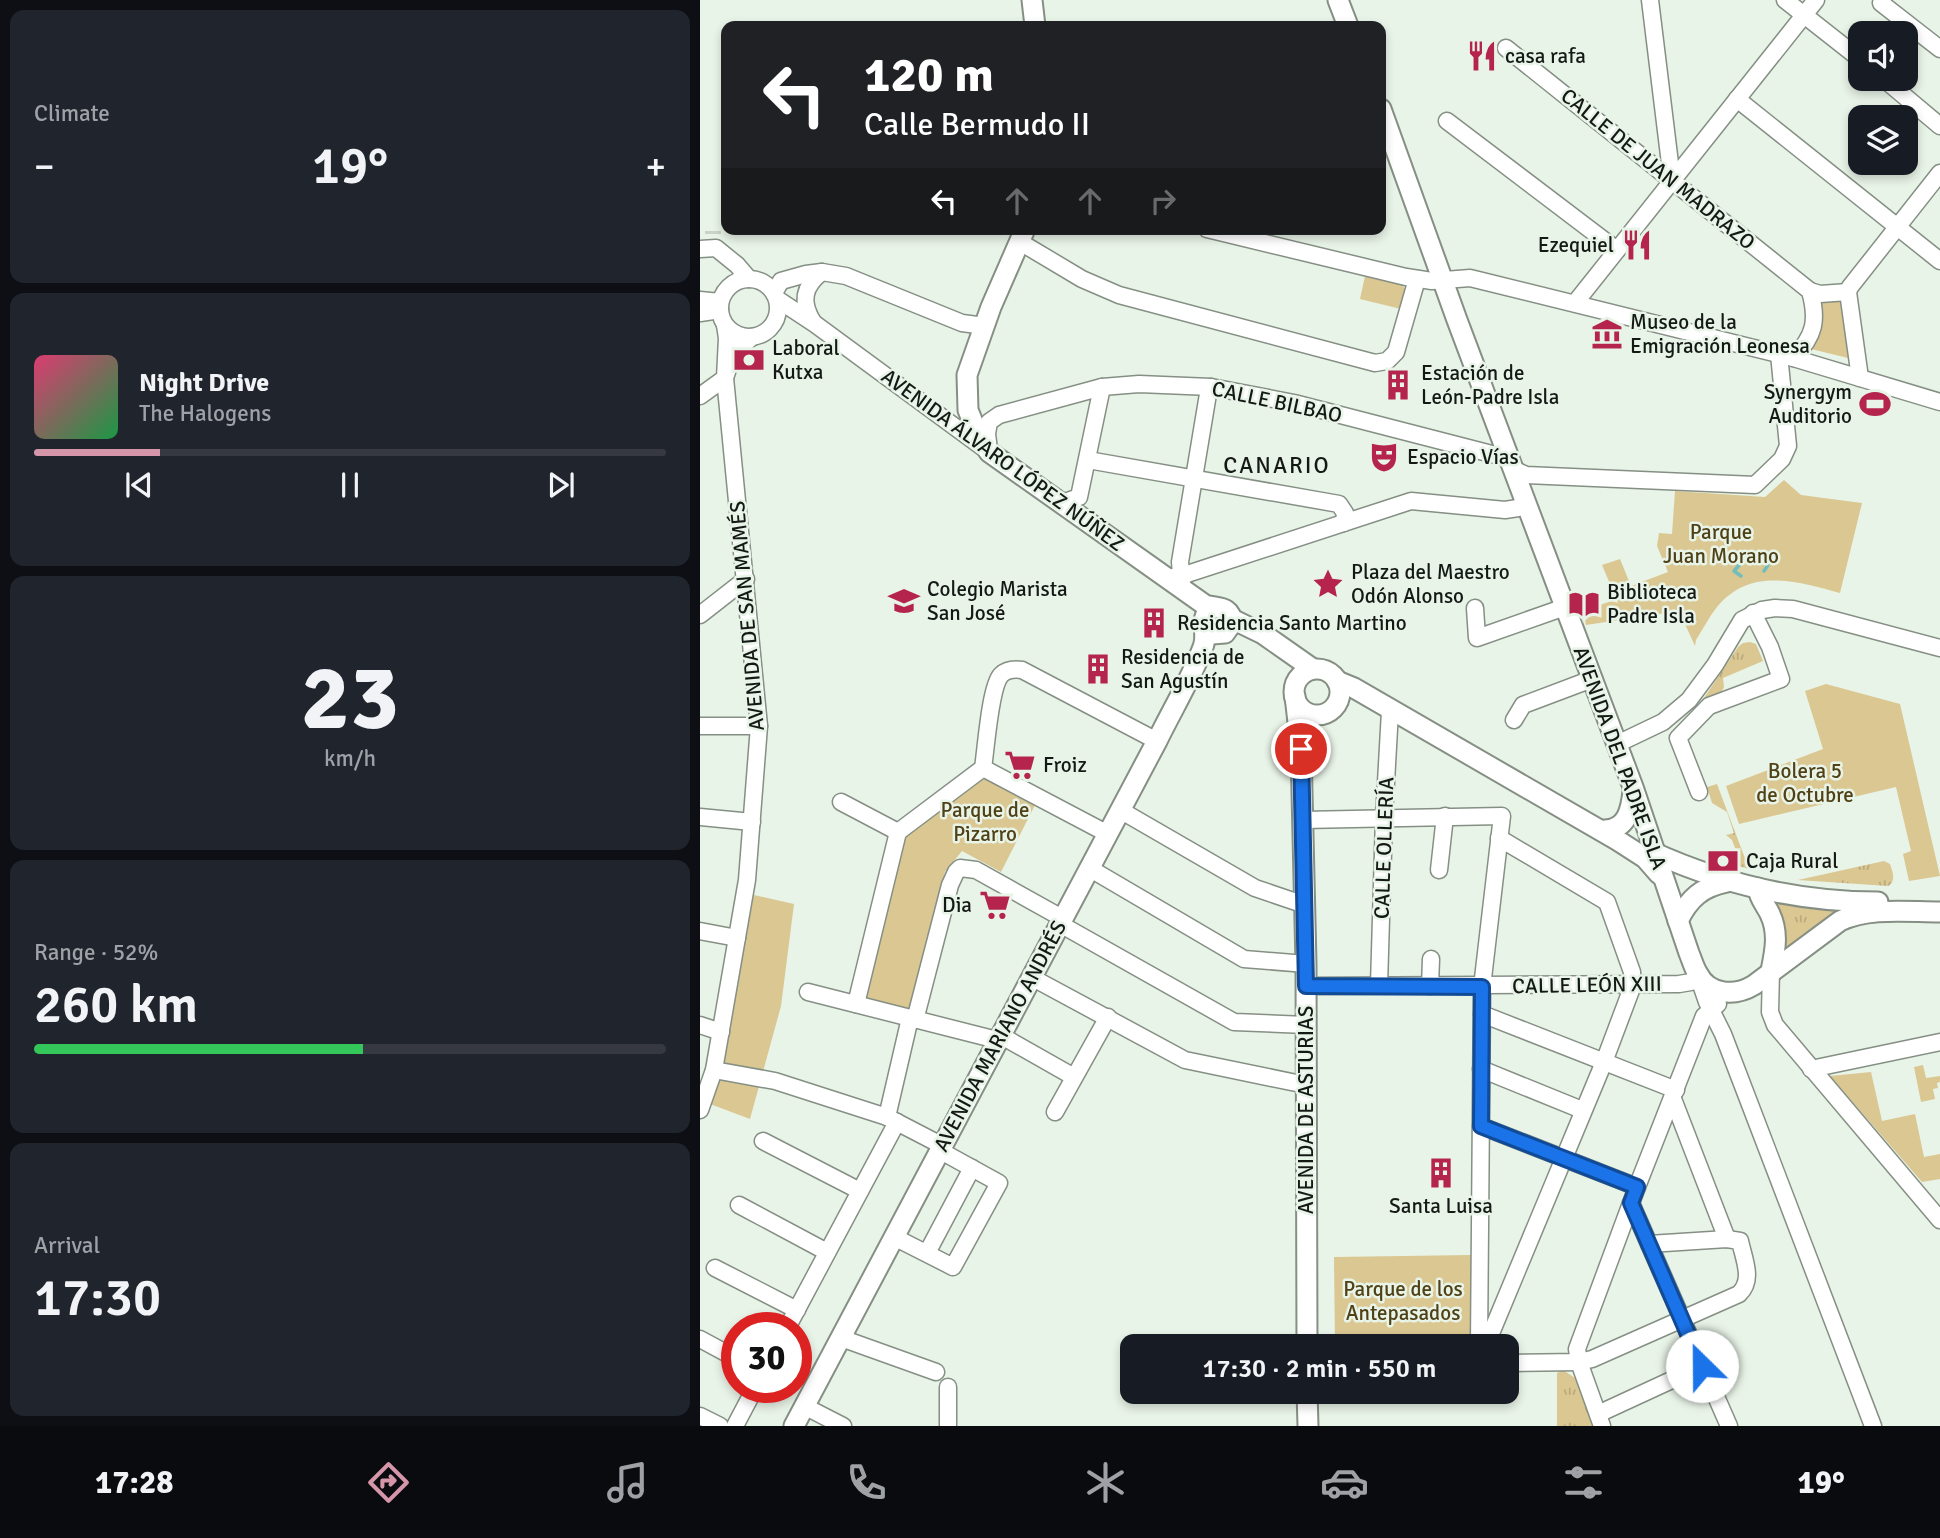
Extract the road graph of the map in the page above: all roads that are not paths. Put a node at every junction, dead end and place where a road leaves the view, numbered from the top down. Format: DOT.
graph roads {
  1 [pos="1032,0"];
  2 [pos="1338,0"];
  3 [pos="1650,0"];
  4 [pos="1785,0"];
  5 [pos="1816,0"];
  6 [pos="1883,0"];
  7 [pos="1804,15"];
  8 [pos="1034,21"];
  9 [pos="1346,21"];
  10 [pos="1506,48"];
  11 [pos="1940,49"];
  12 [pos="1848,50"];
  13 [pos="1898,91"];
  14 [pos="1737,99"];
  15 [pos="1447,121"];
  16 [pos="1386,122"];
  17 [pos="1940,126"];
  18 [pos="1940,173"];
  19 [pos="1672,180"];
  20 [pos="1897,227"];
  21 [pos="1232,235"];
  22 [pos="1023,236"];
  23 [pos="713,247"];
  24 [pos="1617,250"];
  25 [pos="1940,261"];
  26 [pos="822,272"];
  27 [pos="749,279"];
  28 [pos="1417,279"];
  29 [pos="1444,280"];
  30 [pos="731,286"];
  31 [pos="1810,291"];
  32 [pos="1848,292"];
  33 [pos="775,296"];
  34 [pos="1575,303"];
  35 [pos="701,309"];
  36 [pos="722,313"];
  37 [pos="776,320"];
  38 [pos="813,322"];
  39 [pos="985,327"];
  40 [pos="752,337"];
  41 [pos="1786,356"];
  42 [pos="725,378"];
  43 [pos="1860,378"];
  44 [pos="1102,387"];
  45 [pos="1211,387"];
  46 [pos="700,396"];
  47 [pos="1940,402"];
  48 [pos="989,452"];
  49 [pos="1088,460"];
  50 [pos="1513,465"];
  51 [pos="1194,479"];
  52 [pos="1526,500"];
  53 [pos="1062,503"];
  54 [pos="1344,523"];
  55 [pos="746,579"];
  56 [pos="1181,585"];
  57 [pos="1566,607"];
  58 [pos="1475,608"];
  59 [pos="1793,609"];
  60 [pos="1753,613"];
  61 [pos="700,615"];
  62 [pos="1214,626"];
  63 [pos="1728,641"];
  64 [pos="1770,647"];
  65 [pos="1940,648"];
  66 [pos="1313,669"];
  67 [pos="1592,679"];
  68 [pos="1337,681"];
  69 [pos="1296,689"];
  70 [pos="1337,703"];
  71 [pos="1383,707"];
  72 [pos="1319,714"];
  73 [pos="1514,720"];
  74 [pos="700,726"];
  75 [pos="759,726"];
  76 [pos="1157,741"];
  77 [pos="1617,744"];
  78 [pos="1301,749"];
  79 [pos="983,768"];
  80 [pos="1633,787"];
  81 [pos="1699,792"];
  82 [pos="841,802"];
  83 [pos="1120,810"];
  84 [pos="700,817"];
  85 [pos="1445,817"];
  86 [pos="1384,818"];
  87 [pos="1303,820"];
  88 [pos="752,822"];
  89 [pos="1601,829"];
  90 [pos="898,832"];
  91 [pos="1108,834"];
  92 [pos="1499,838"];
  93 [pos="1655,853"];
  94 [pos="1089,868"];
  95 [pos="1439,870"];
  96 [pos="1727,882"];
  97 [pos="1665,884"];
  98 [pos="1758,888"];
  99 [pos="1940,903"];
  100 [pos="1304,905"];
  101 [pos="1940,912"];
  102 [pos="1678,920"];
  103 [pos="1061,921"];
  104 [pos="700,931"];
  105 [pos="737,937"];
  106 [pos="1431,959"];
  107 [pos="1306,964"];
  108 [pos="1771,971"];
  109 [pos="1697,974"];
  110 [pos="1031,977"];
  111 [pos="1379,985"];
  112 [pos="1633,985"];
  113 [pos="1306,986"];
  114 [pos="1430,986"];
  115 [pos="1482,987"];
  116 [pos="808,992"];
  117 [pos="1733,993"];
  118 [pos="856,1004"];
  119 [pos="1711,1009"];
  120 [pos="1482,1014"];
  121 [pos="1108,1017"];
  122 [pos="913,1019"];
  123 [pos="700,1025"];
  124 [pos="1306,1025"];
  125 [pos="721,1032"];
  126 [pos="999,1038"];
  127 [pos="1940,1042"];
  128 [pos="1604,1062"];
  129 [pos="1481,1069"];
  130 [pos="1811,1069"];
  131 [pos="714,1070"];
  132 [pos="1074,1077"];
  133 [pos="1306,1085"];
  134 [pos="1674,1094"];
  135 [pos="700,1108"];
  136 [pos="1582,1110"];
  137 [pos="1055,1112"];
  138 [pos="892,1120"];
  139 [pos="1481,1126"];
  140 [pos="762,1141"];
  141 [pos="940,1147"];
  142 [pos="1562,1159"];
  143 [pos="972,1168"];
  144 [pos="1637,1187"];
  145 [pos="860,1191"];
  146 [pos="1631,1203"];
  147 [pos="739,1205"];
  148 [pos="1940,1220"];
  149 [pos="894,1237"];
  150 [pos="1733,1240"];
  151 [pos="1648,1244"];
  152 [pos="827,1252"];
  153 [pos="927,1253"];
  154 [pos="715,1268"];
  155 [pos="1481,1293"];
  156 [pos="1507,1296"];
  157 [pos="796,1310"];
  158 [pos="1683,1320"];
  159 [pos="1307,1334"];
  160 [pos="1479,1334"];
  161 [pos="1492,1334"];
  162 [pos="841,1338"];
  163 [pos="700,1339"];
  164 [pos="721,1350"];
  165 [pos="1579,1362"];
  166 [pos="1519,1363"];
  167 [pos="1702,1366"];
  168 [pos="936,1372"];
  169 [pos="948,1387"];
  170 [pos="747,1403"];
  171 [pos="1307,1404"];
  172 [pos="804,1406"];
  173 [pos="700,1416"];
  174 [pos="1600,1420"];
  175 [pos="720,1426"];
  176 [pos="735,1426"];
  177 [pos="794,1426"];
  178 [pos="843,1426"];
  179 [pos="948,1426"];
  180 [pos="1308,1426"];
  181 [pos="1729,1426"];
  182 [pos="1872,1426"];
  1 -- 8 [label="main road"];
  2 -- 9 [label="main road"];
  3 -- 19 [label="street"];
  4 -- 7 [label="street"];
  5 -- 7 [label="street"];
  6 -- 11 [label="street"];
  7 -- 12 [label="street"];
  7 -- 14 [label="street"];
  10 -- 19 [label="street, CALLE DE JUAN MADRAZO"];
  13 -- 17 [label="street"];
  14 -- 19 [label="street"];
  14 -- 20 [label="street"];
  15 -- 24 [label="street"];
  16 -- 29 [label="main road, AVENIDA DEL PADRE ISLA"];
  18 -- 20 [label="street"];
  19 -- 24 [label="street"];
  19 -- 31 [label="street, CALLE DE JUAN MADRAZO"];
  20 -- 25 [label="street"];
  20 -- 32 [label="street"];
  21 -- 28 [label="street"];
  22 -- 28 [label="street"];
  22 -- 39 [label="main road"];
  23 -- 27 [label="street"];
  23 -- 30 [label="street"];
  24 -- 34 [label="street"];
  26 -- 33 [label="street"];
  26 -- 38 [label="street"];
  26 -- 39 [label="street"];
  27 -- 30 [label="street"];
  27 -- 33 [label="street"];
  28 -- 29 [label="street"];
  29 -- 34 [label="street"];
  29 -- 50 [label="main road, AVENIDA DEL PADRE ISLA"];
  30 -- 36 [label="street"];
  31 -- 32 [label="street"];
  31 -- 41 [label="street"];
  32 -- 43 [label="street"];
  33 -- 37 [label="street"];
  33 -- 38 [label="street, AVENIDA ÁLVARO LÓPEZ NÚÑEZ"];
  34 -- 41 [label="street"];
  35 -- 36 [label="street"];
  36 -- 40 [label="street"];
  36 -- 42 [label="street, AVENIDA DE SAN MAMÉS"];
  37 -- 38 [label="street"];
  37 -- 40 [label="street"];
  38 -- 48 [label="street, AVENIDA ÁLVARO LÓPEZ NÚÑEZ"];
  39 -- 48 [label="main road"];
  40 -- 42 [label="street"];
  41 -- 43 [label="street"];
  41 -- 50 [label="street, CALLE BILBAO"];
  42 -- 46 [label="street"];
  42 -- 55 [label="street, AVENIDA DE SAN MAMÉS"];
  43 -- 47 [label="street"];
  44 -- 45 [label="street, CALLE BILBAO"];
  44 -- 48 [label="street, CALLE BILBAO"];
  44 -- 49 [label="street"];
  45 -- 50 [label="street, CALLE BILBAO"];
  45 -- 51 [label="street"];
  48 -- 53 [label="main road, AVENIDA ÁLVARO LÓPEZ NÚÑEZ"];
  49 -- 51 [label="street"];
  49 -- 53 [label="street"];
  50 -- 52 [label="main road, AVENIDA DEL PADRE ISLA"];
  51 -- 54 [label="street"];
  51 -- 56 [label="street"];
  52 -- 54 [label="street"];
  52 -- 57 [label="main road, AVENIDA DEL PADRE ISLA"];
  53 -- 56 [label="main road, AVENIDA ÁLVARO LÓPEZ NÚÑEZ"];
  54 -- 56 [label="street"];
  55 -- 61 [label="street"];
  55 -- 75 [label="street, AVENIDA DE SAN MAMÉS"];
  56 -- 62 [label="main road, AVENIDA ÁLVARO LÓPEZ NÚÑEZ"];
  57 -- 58 [label="street"];
  57 -- 67 [label="main road, AVENIDA DEL PADRE ISLA"];
  59 -- 60 [label="street"];
  59 -- 64 [label="street"];
  59 -- 65 [label="street"];
  60 -- 63 [label="street"];
  60 -- 64 [label="street"];
  62 -- 66 [label="main road, AVENIDA ÁLVARO LÓPEZ NÚÑEZ"];
  62 -- 69 [label="main road, AVENIDA ÁLVARO LÓPEZ NÚÑEZ"];
  62 -- 76 [label="main road, AVENIDA MARIANO ANDRÉS"];
  63 -- 64 [label="street"];
  63 -- 77 [label="street"];
  64 -- 81 [label="street"];
  66 -- 68 [label="main road"];
  66 -- 69 [label="main road"];
  67 -- 73 [label="street"];
  67 -- 77 [label="main road, AVENIDA DEL PADRE ISLA"];
  68 -- 70 [label="main road"];
  68 -- 71 [label="main road"];
  69 -- 72 [label="main road"];
  69 -- 78 [label="main road, AVENIDA DE ASTURIAS"];
  70 -- 71 [label="main road"];
  70 -- 72 [label="main road"];
  71 -- 86 [label="street, CALLE OLLERÍA"];
  71 -- 89 [label="main road"];
  72 -- 78 [label="main road, AVENIDA DE ASTURIAS"];
  74 -- 75 [label="street"];
  75 -- 88 [label="street, AVENIDA DE SAN MAMÉS"];
  76 -- 79 [label="street"];
  76 -- 83 [label="main road, AVENIDA MARIANO ANDRÉS"];
  77 -- 80 [label="main road, AVENIDA DEL PADRE ISLA"];
  78 -- 87 [label="main road, AVENIDA DE ASTURIAS"];
  79 -- 90 [label="street"];
  79 -- 91 [label="street"];
  80 -- 89 [label="main road"];
  80 -- 93 [label="main road, AVENIDA DEL PADRE ISLA"];
  82 -- 90 [label="street"];
  83 -- 91 [label="main road, AVENIDA MARIANO ANDRÉS"];
  83 -- 100 [label="street"];
  84 -- 88 [label="street"];
  85 -- 86 [label="street"];
  85 -- 92 [label="street"];
  85 -- 95 [label="street"];
  86 -- 87 [label="street"];
  86 -- 111 [label="street, CALLE OLLERÍA"];
  87 -- 100 [label="main road, AVENIDA DE ASTURIAS"];
  88 -- 105 [label="street, AVENIDA DE SAN MAMÉS"];
  89 -- 93 [label="main road"];
  89 -- 97 [label="main road"];
  90 -- 118 [label="street"];
  91 -- 94 [label="main road, AVENIDA MARIANO ANDRÉS"];
  92 -- 112 [label="street"];
  92 -- 115 [label="street"];
  93 -- 96 [label="main road"];
  93 -- 97 [label="main road, AVENIDA DEL PADRE ISLA"];
  94 -- 103 [label="main road, AVENIDA MARIANO ANDRÉS"];
  94 -- 107 [label="street"];
  96 -- 98 [label="main road"];
  96 -- 102 [label="main road"];
  97 -- 102 [label="main road, AVENIDA DEL PADRE ISLA"];
  98 -- 99 [label="main road"];
  98 -- 108 [label="main road"];
  100 -- 107 [label="main road, AVENIDA DE ASTURIAS"];
  101 -- 108 [label="main road"];
  102 -- 109 [label="main road, AVENIDA DEL PADRE ISLA"];
  103 -- 110 [label="main road, AVENIDA MARIANO ANDRÉS"];
  103 -- 122 [label="street"];
  103 -- 124 [label="street"];
  104 -- 105 [label="street"];
  105 -- 125 [label="street, AVENIDA DE SAN MAMÉS"];
  106 -- 114 [label="street"];
  107 -- 113 [label="main road, AVENIDA DE ASTURIAS"];
  108 -- 117 [label="main road"];
  108 -- 130 [label="street"];
  109 -- 112 [label="street, CALLE LEÓN XIII"];
  109 -- 117 [label="main road, AVENIDA DEL PADRE ISLA"];
  109 -- 119 [label="street, AVENIDA DEL PADRE ISLA"];
  110 -- 121 [label="street"];
  110 -- 126 [label="main road, AVENIDA MARIANO ANDRÉS"];
  111 -- 113 [label="street, CALLE LEÓN XIII"];
  111 -- 114 [label="street, CALLE LEÓN XIII"];
  112 -- 115 [label="street, CALLE LEÓN XIII"];
  112 -- 128 [label="street"];
  113 -- 124 [label="main road, AVENIDA DE ASTURIAS"];
  114 -- 115 [label="street, CALLE LEÓN XIII"];
  115 -- 120 [label="street"];
  116 -- 118 [label="street"];
  117 -- 119 [label="street"];
  118 -- 122 [label="street"];
  119 -- 134 [label="street"];
  119 -- 182 [label="street, AVENIDA DEL PADRE ISLA"];
  120 -- 128 [label="street"];
  120 -- 129 [label="street"];
  121 -- 132 [label="street"];
  121 -- 133 [label="street"];
  122 -- 126 [label="street"];
  122 -- 138 [label="street"];
  123 -- 125 [label="street"];
  124 -- 133 [label="main road, AVENIDA DE ASTURIAS"];
  125 -- 131 [label="street, AVENIDA DE SAN MAMÉS"];
  126 -- 132 [label="street"];
  126 -- 141 [label="main road, AVENIDA MARIANO ANDRÉS"];
  127 -- 130 [label="street"];
  128 -- 134 [label="street"];
  128 -- 136 [label="street"];
  129 -- 136 [label="street"];
  129 -- 139 [label="street"];
  130 -- 148 [label="street"];
  131 -- 135 [label="street, AVENIDA DE SAN MAMÉS"];
  131 -- 138 [label="street"];
  132 -- 137 [label="street"];
  133 -- 159 [label="main road, AVENIDA DE ASTURIAS"];
  134 -- 144 [label="street"];
  134 -- 150 [label="street"];
  136 -- 142 [label="street"];
  138 -- 141 [label="street"];
  138 -- 145 [label="street"];
  139 -- 142 [label="street"];
  139 -- 155 [label="street"];
  140 -- 145 [label="street"];
  141 -- 143 [label="street"];
  141 -- 149 [label="main road, AVENIDA MARIANO ANDRÉS"];
  142 -- 144 [label="street"];
  142 -- 156 [label="street"];
  143 -- 153 [label="street"];
  143 -- 153 [label="street"];
  144 -- 146 [label="street"];
  145 -- 152 [label="street"];
  146 -- 151 [label="street"];
  146 -- 165 [label="street"];
  147 -- 152 [label="street"];
  149 -- 153 [label="street"];
  149 -- 162 [label="main road, AVENIDA MARIANO ANDRÉS"];
  150 -- 151 [label="street"];
  150 -- 158 [label="street"];
  151 -- 158 [label="street"];
  152 -- 157 [label="street"];
  154 -- 157 [label="street"];
  155 -- 156 [label="street"];
  155 -- 160 [label="street"];
  156 -- 161 [label="street"];
  158 -- 165 [label="street"];
  158 -- 167 [label="street"];
  162 -- 168 [label="street"];
  162 -- 172 [label="main road, AVENIDA MARIANO ANDRÉS"];
  163 -- 164 [label="street"];
  165 -- 166 [label="street"];
  165 -- 174 [label="street"];
  167 -- 174 [label="street"];
  167 -- 181 [label="street"];
  169 -- 179 [label="street"];
  170 -- 176 [label="street"];
  171 -- 180 [label="main road"];
  172 -- 177 [label="main road, AVENIDA MARIANO ANDRÉS"];
  172 -- 178 [label="street"];
  173 -- 175 [label="street"];
}
